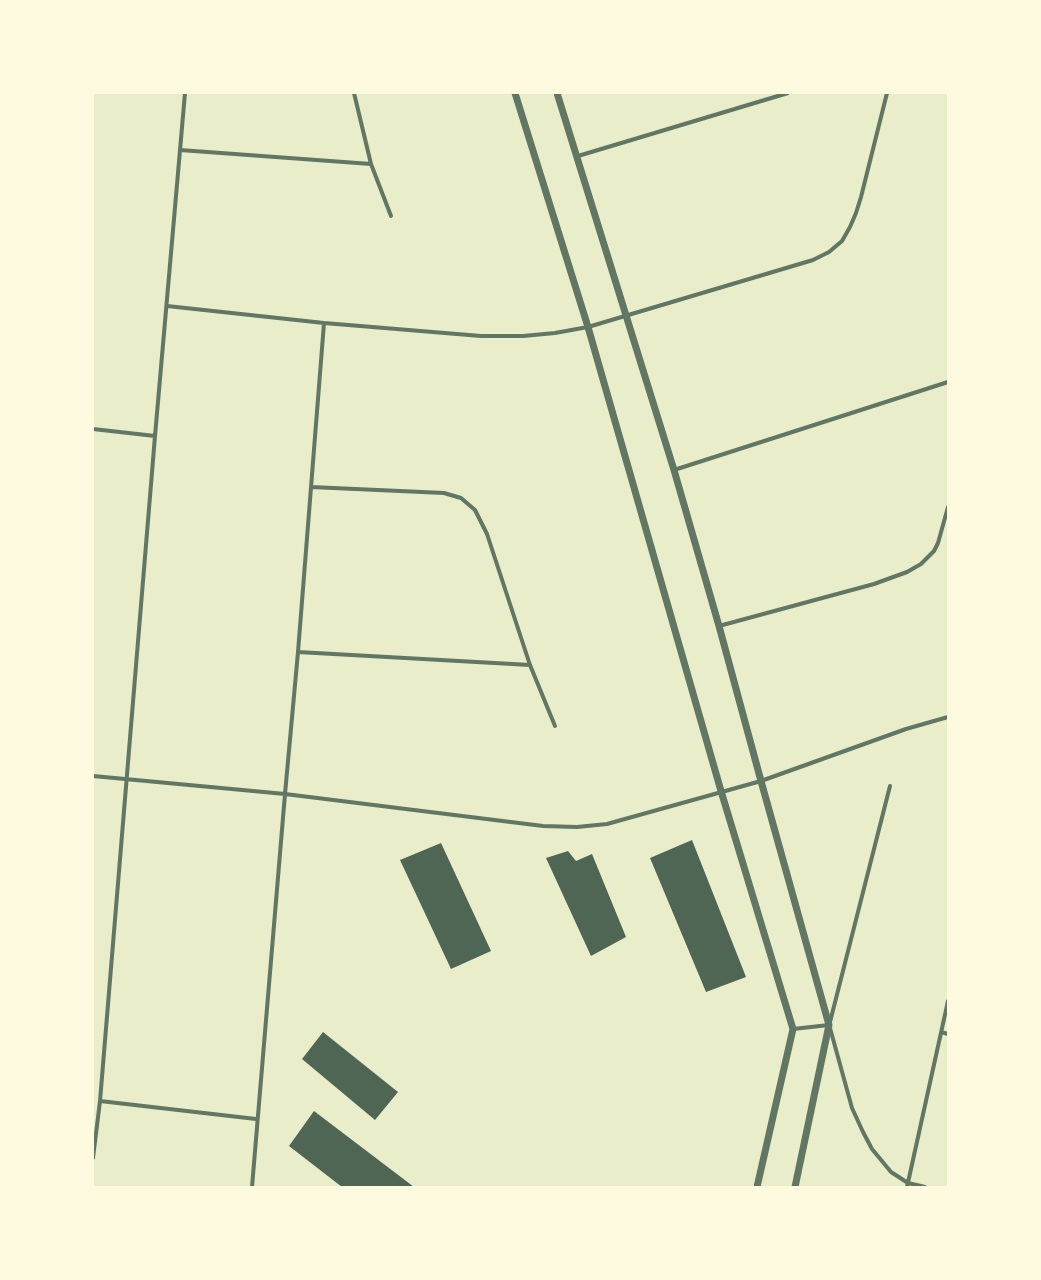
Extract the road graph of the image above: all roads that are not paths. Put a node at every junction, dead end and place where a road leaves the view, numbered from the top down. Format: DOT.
graph roads {
  1 [pos="185,93"];
  2 [pos="354,93"];
  3 [pos="515,93"];
  4 [pos="557,93"];
  5 [pos="788,93"];
  6 [pos="887,93"];
  7 [pos="180,150"];
  8 [pos="578,156"];
  9 [pos="371,164"];
  10 [pos="391,216"];
  11 [pos="167,306"];
  12 [pos="625,314"];
  13 [pos="324,323"];
  14 [pos="588,327"];
  15 [pos="948,382"];
  16 [pos="93,430"];
  17 [pos="155,436"];
  18 [pos="674,470"];
  19 [pos="311,487"];
  20 [pos="948,507"];
  21 [pos="720,626"];
  22 [pos="298,652"];
  23 [pos="530,665"];
  24 [pos="948,716"];
  25 [pos="555,726"];
  26 [pos="93,776"];
  27 [pos="127,779"];
  28 [pos="761,781"];
  29 [pos="890,786"];
  30 [pos="721,791"];
  31 [pos="285,794"];
  32 [pos="948,1001"];
  33 [pos="829,1025"];
  34 [pos="793,1029"];
  35 [pos="941,1032"];
  36 [pos="948,1034"];
  37 [pos="100,1101"];
  38 [pos="256,1119"];
  39 [pos="93,1158"];
  40 [pos="908,1185"];
  41 [pos="252,1187"];
  42 [pos="757,1187"];
  43 [pos="795,1187"];
  44 [pos="925,1187"];
  1 -- 7 [label="street"];
  2 -- 9 [label="street"];
  3 -- 14 [label="street"];
  4 -- 8 [label="street"];
  5 -- 8 [label="street"];
  6 -- 12 [label="street"];
  7 -- 9 [label="street"];
  7 -- 11 [label="street"];
  8 -- 12 [label="street"];
  9 -- 10 [label="street"];
  11 -- 13 [label="street"];
  11 -- 17 [label="street"];
  12 -- 14 [label="street"];
  12 -- 18 [label="street"];
  13 -- 14 [label="street"];
  13 -- 19 [label="street"];
  14 -- 30 [label="street"];
  15 -- 18 [label="street"];
  16 -- 17 [label="street"];
  17 -- 27 [label="street"];
  18 -- 21 [label="street"];
  19 -- 22 [label="street"];
  19 -- 23 [label="street"];
  20 -- 21 [label="street"];
  21 -- 28 [label="street"];
  22 -- 23 [label="street"];
  22 -- 31 [label="street"];
  23 -- 25 [label="street"];
  24 -- 28 [label="street"];
  26 -- 27 [label="street"];
  27 -- 31 [label="street"];
  27 -- 37 [label="street"];
  28 -- 30 [label="street"];
  28 -- 33 [label="street"];
  29 -- 33 [label="street"];
  30 -- 31 [label="street"];
  30 -- 34 [label="street"];
  31 -- 38 [label="street"];
  32 -- 35 [label="street"];
  33 -- 34 [label="street"];
  33 -- 40 [label="street"];
  33 -- 43 [label="street"];
  34 -- 42 [label="street"];
  35 -- 36 [label="street"];
  35 -- 40 [label="street"];
  37 -- 38 [label="street"];
  37 -- 39 [label="street"];
  38 -- 41 [label="street"];
  40 -- 44 [label="street"];
}
